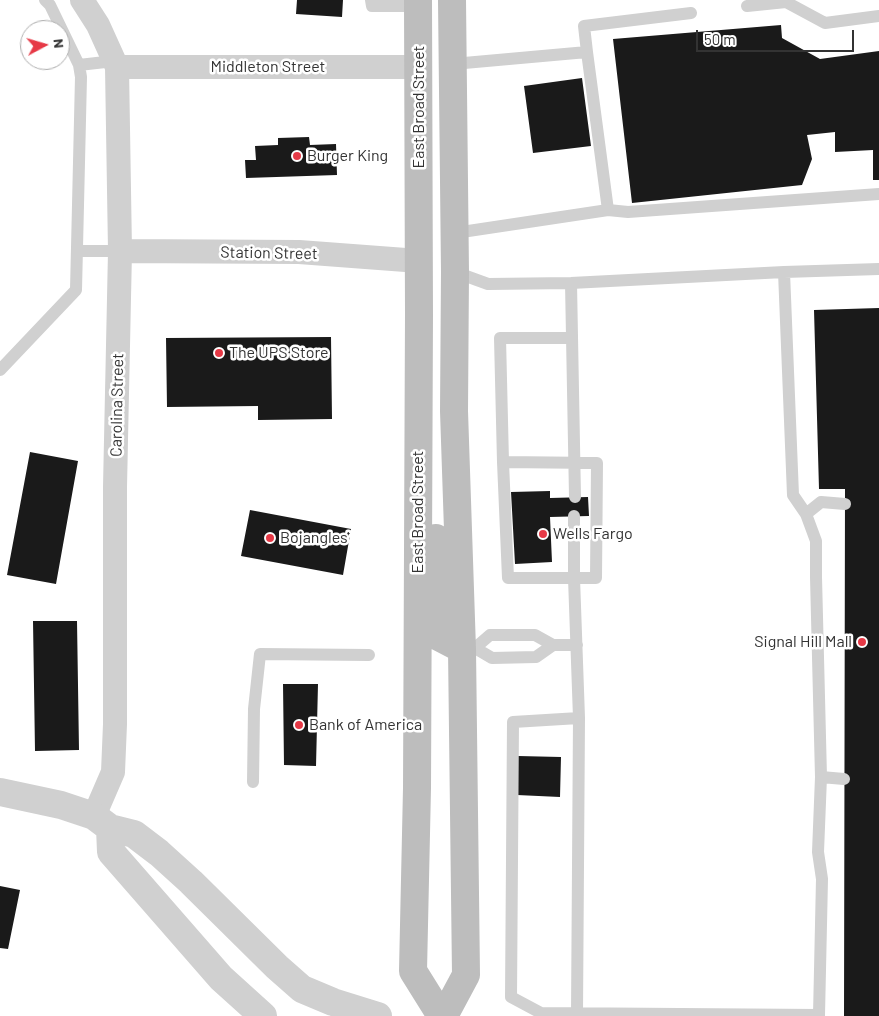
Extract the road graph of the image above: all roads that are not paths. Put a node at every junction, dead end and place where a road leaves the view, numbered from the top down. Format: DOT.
graph roads {
  1 [pos="44,0"];
  2 [pos="82,0"];
  3 [pos="371,0"];
  4 [pos="452,0"];
  5 [pos="418,3"];
  6 [pos="747,6"];
  7 [pos="691,13"];
  8 [pos="879,16"];
  9 [pos="587,52"];
  10 [pos="115,64"];
  11 [pos="453,64"];
  12 [pos="80,65"];
  13 [pos="419,68"];
  14 [pos="879,194"];
  15 [pos="608,210"];
  16 [pos="455,233"];
  17 [pos="77,251"];
  18 [pos="120,251"];
  19 [pos="419,261"];
  20 [pos="879,269"];
  21 [pos="455,272"];
  22 [pos="784,272"];
  23 [pos="572,283"];
  24 [pos="572,338"];
  25 [pos="0,370"];
  26 [pos="418,402"];
  27 [pos="503,462"];
  28 [pos="574,464"];
  29 [pos="575,497"];
  30 [pos="845,504"];
  31 [pos="806,514"];
  32 [pos="574,516"];
  33 [pos="574,578"];
  34 [pos="553,645"];
  35 [pos="577,645"];
  36 [pos="468,649"];
  37 [pos="369,655"];
  38 [pos="579,718"];
  39 [pos="821,777"];
  40 [pos="844,779"];
  41 [pos="253,782"];
  42 [pos="0,792"];
  43 [pos="102,822"];
  44 [pos="577,1013"];
  45 [pos="819,1015"];
  46 [pos="263,1016"];
  47 [pos="378,1016"];
  48 [pos="442,1016"];
  1 -- 12 [label="lane"];
  2 -- 10 [label="street, Carolina Street"];
  3 -- 5 [label="lane"];
  4 -- 11 [label="main road, East Broad Street"];
  5 -- 13 [label="main road, East Broad Street"];
  6 -- 8 [label="lane"];
  7 -- 9 [label="lane"];
  9 -- 11 [label="lane"];
  9 -- 15 [label="lane"];
  10 -- 12 [label="lane"];
  10 -- 13 [label="street, Middleton Street"];
  10 -- 18 [label="street, Carolina Street"];
  11 -- 16 [label="main road, East Broad Street"];
  12 -- 17 [label="lane"];
  13 -- 19 [label="main road, East Broad Street"];
  14 -- 15 [label="lane"];
  15 -- 16 [label="lane"];
  16 -- 21 [label="main road, East Broad Street"];
  17 -- 18 [label="lane"];
  17 -- 25 [label="lane"];
  18 -- 19 [label="street, Station Street"];
  18 -- 43 [label="street, Carolina Street"];
  19 -- 21 [label="main road"];
  19 -- 26 [label="main road, East Broad Street"];
  20 -- 22 [label="lane"];
  21 -- 23 [label="lane"];
  21 -- 36 [label="main road, East Broad Street"];
  22 -- 23 [label="lane"];
  22 -- 31 [label="lane"];
  23 -- 24 [label="lane"];
  24 -- 27 [label="lane"];
  24 -- 28 [label="lane"];
  26 -- 36 [label="main road"];
  26 -- 48 [label="main road, East Broad Street"];
  27 -- 28 [label="lane"];
  27 -- 33 [label="lane"];
  28 -- 29 [label="lane"];
  28 -- 33 [label="lane"];
  30 -- 31 [label="lane"];
  31 -- 39 [label="lane"];
  32 -- 33 [label="lane"];
  33 -- 35 [label="lane"];
  34 -- 35 [label="lane"];
  34 -- 36 [label="lane"];
  34 -- 36 [label="lane"];
  35 -- 38 [label="lane"];
  36 -- 48 [label="main road, East Broad Street"];
  37 -- 41 [label="lane"];
  38 -- 44 [label="lane"];
  38 -- 44 [label="lane"];
  39 -- 40 [label="lane"];
  39 -- 45 [label="lane"];
  42 -- 43 [label="street"];
  43 -- 46 [label="street"];
  43 -- 47 [label="street"];
  44 -- 45 [label="lane"];
}
